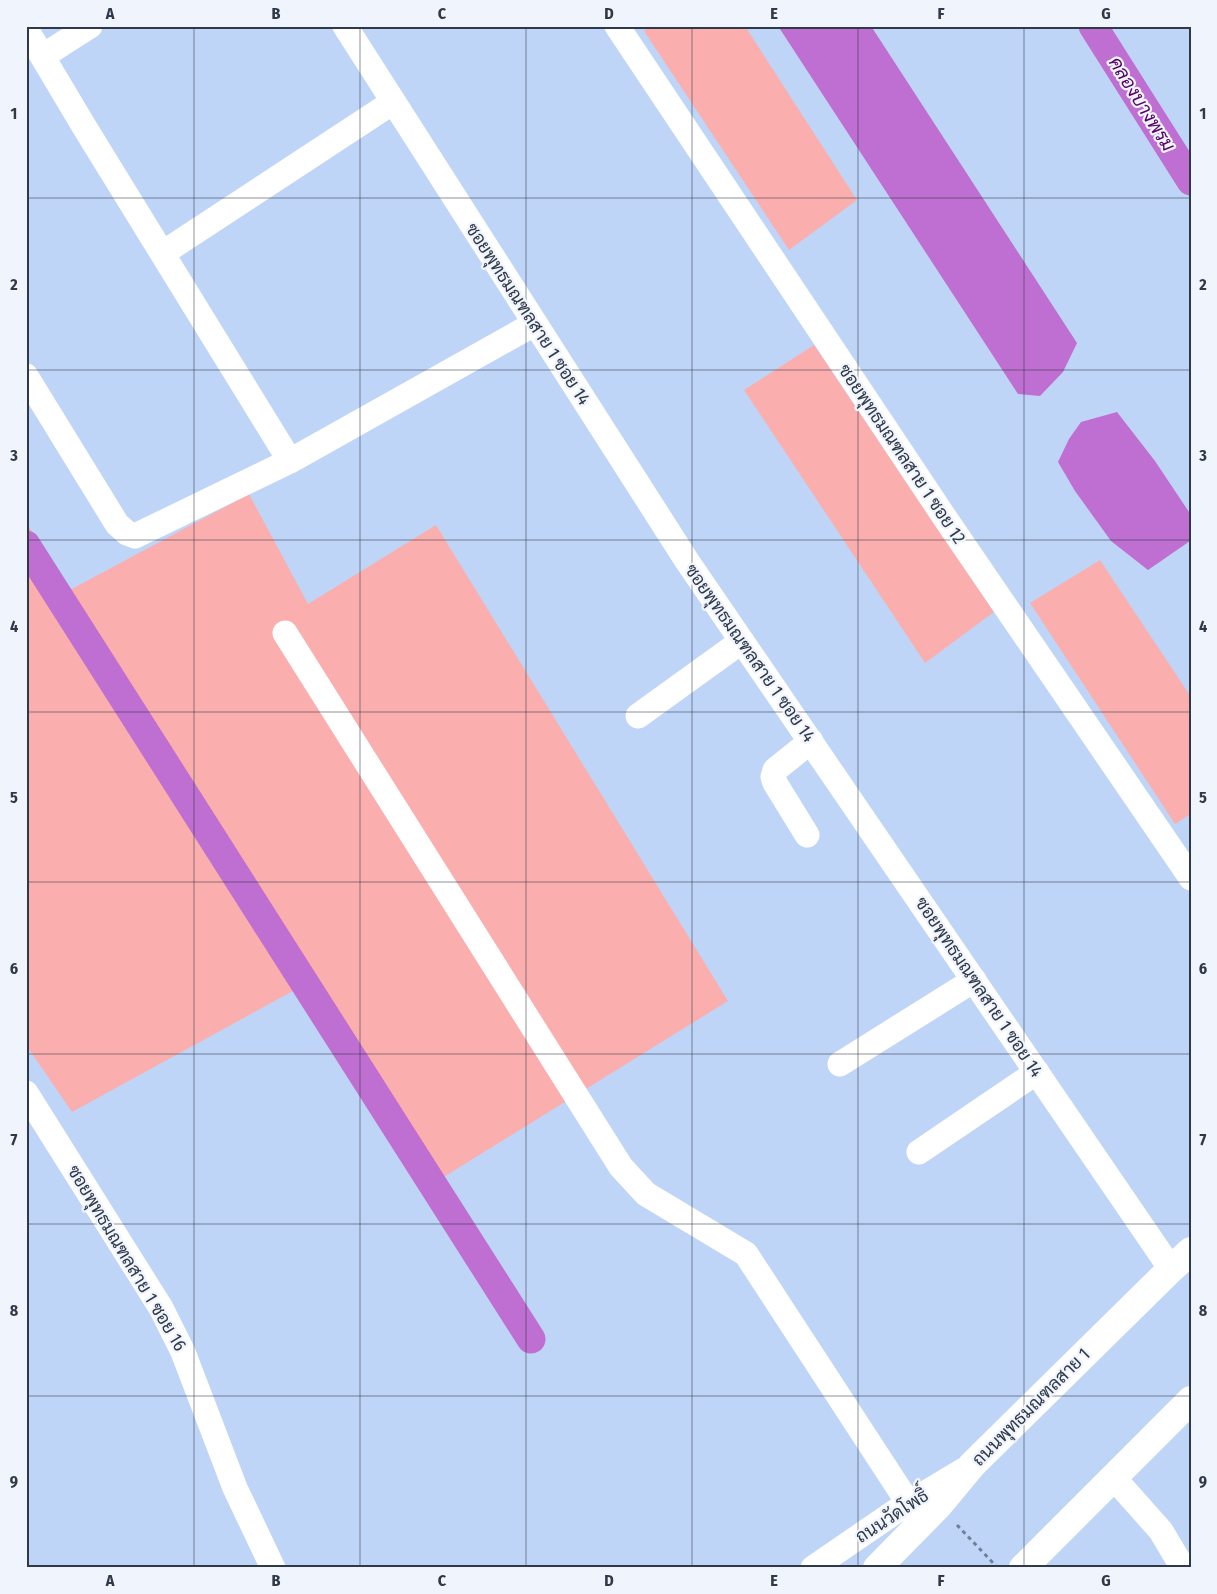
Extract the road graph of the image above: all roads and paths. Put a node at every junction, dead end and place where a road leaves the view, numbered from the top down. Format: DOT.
graph roads {
  1 [pos="90,26"];
  2 [pos="345,26"];
  3 [pos="617,26"];
  4 [pos="26,29"];
  5 [pos="43,56"];
  6 [pos="393,102"];
  7 [pos="162,253"];
  8 [pos="534,324"];
  9 [pos="26,376"];
  10 [pos="290,460"];
  11 [pos="284,633"];
  12 [pos="742,641"];
  13 [pos="638,716"];
  14 [pos="811,741"];
  15 [pos="807,834"];
  16 [pos="1191,878"];
  17 [pos="974,980"];
  18 [pos="840,1064"];
  19 [pos="1036,1072"];
  20 [pos="26,1092"];
  21 [pos="919,1152"];
  22 [pos="1181,1260"];
  23 [pos="1191,1400"];
  24 [pos="972,1465"];
  25 [pos="1113,1477"];
  26 [pos="909,1504"];
  27 [pos="938,1506"];
  28 [pos="273,1568"];
  29 [pos="813,1568"];
  30 [pos="877,1568"];
  31 [pos="998,1568"];
  32 [pos="1023,1568"];
  33 [pos="1184,1568"];
  1 -- 5 [label="street"];
  2 -- 6 [label="street, ซอยพุทธมณฑลสาย 1 ซอย 14"];
  3 -- 16 [label="street, ซอยพุทธมณฑลสาย 1 ซอย 12"];
  4 -- 5 [label="street"];
  5 -- 7 [label="street"];
  6 -- 7 [label="street"];
  6 -- 8 [label="street, ซอยพุทธมณฑลสาย 1 ซอย 14"];
  7 -- 10 [label="street"];
  8 -- 10 [label="street"];
  8 -- 12 [label="street, ซอยพุทธมณฑลสาย 1 ซอย 14"];
  9 -- 10 [label="street"];
  11 -- 26 [label="street"];
  12 -- 13 [label="street"];
  12 -- 14 [label="street, ซอยพุทธมณฑลสาย 1 ซอย 14"];
  14 -- 15 [label="street"];
  14 -- 17 [label="street, ซอยพุทธมณฑลสาย 1 ซอย 14"];
  17 -- 18 [label="street"];
  17 -- 19 [label="street, ซอยพุทธมณฑลสาย 1 ซอย 14"];
  19 -- 21 [label="street"];
  19 -- 22 [label="street, ซอยพุทธมณฑลสาย 1 ซอย 14"];
  20 -- 28 [label="street, ซอยพุทธมณฑลสาย 1 ซอย 16"];
  22 -- 24 [label="main road, ถนนพุทธมณฑลสาย 1"];
  23 -- 25 [label="main road"];
  24 -- 26 [label="street, ถนนวัดโพธิ์"];
  24 -- 27 [label="main road, ถนนพุทธมณฑลสาย 1"];
  25 -- 32 [label="main road"];
  25 -- 33 [label="street"];
  26 -- 29 [label="street, ถนนวัดโพธิ์"];
  27 -- 30 [label="main road, ถนนพุทธมณฑลสาย 1"];
  27 -- 31 [label="path"];
}
